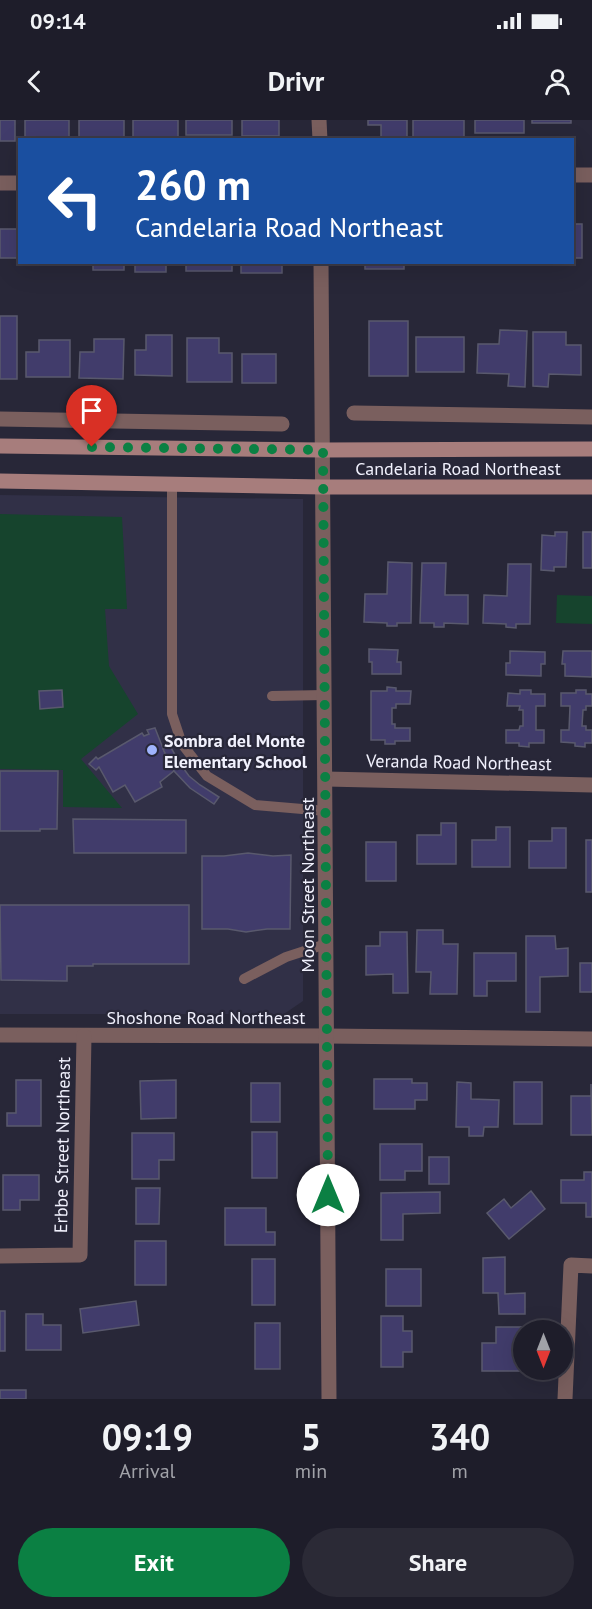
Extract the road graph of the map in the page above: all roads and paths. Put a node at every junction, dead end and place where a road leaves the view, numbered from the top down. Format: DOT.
graph roads {
  1 [pos="319,120"];
  2 [pos="320,138"];
  3 [pos="574,175"];
  4 [pos="592,175"];
  5 [pos="0,183"];
  6 [pos="18,183"];
  7 [pos="321,264"];
  8 [pos="354,413"];
  9 [pos="592,417"];
  10 [pos="0,419"];
  11 [pos="282,424"];
  12 [pos="0,446"];
  13 [pos="592,449"];
  14 [pos="323,450"];
  15 [pos="0,481"];
  16 [pos="172,484"];
  17 [pos="592,487"];
  18 [pos="322,488"];
  19 [pos="324,695"];
  20 [pos="272,696"];
  21 [pos="326,779"];
  22 [pos="592,785"];
  23 [pos="326,811"];
  24 [pos="326,944"];
  25 [pos="244,980"];
  26 [pos="0,1035"];
  27 [pos="84,1036"];
  28 [pos="327,1036"];
  29 [pos="592,1039"];
  30 [pos="0,1256"];
  31 [pos="592,1266"];
  32 [pos="329,1399"];
  33 [pos="565,1399"];
  1 -- 2 [label="street"];
  3 -- 4 [label="street"];
  5 -- 6 [label="street"];
  7 -- 14 [label="street, Moon Street Northeast"];
  8 -- 9 [label="street"];
  10 -- 11 [label="street"];
  12 -- 14 [label="main road, Candelaria Road Northeast"];
  13 -- 14 [label="main road, Candelaria Road Northeast"];
  14 -- 18 [label="street, Moon Street Northeast"];
  15 -- 16 [label="main road, Candelaria Road Northeast"];
  16 -- 18 [label="main road, Candelaria Road Northeast"];
  16 -- 23 [label="lane"];
  17 -- 18 [label="main road, Candelaria Road Northeast"];
  18 -- 19 [label="street, Moon Street Northeast"];
  19 -- 20 [label="lane"];
  19 -- 21 [label="street, Moon Street Northeast"];
  21 -- 22 [label="street, Veranda Road Northeast"];
  21 -- 23 [label="street, Moon Street Northeast"];
  23 -- 24 [label="street, Moon Street Northeast"];
  24 -- 25 [label="lane"];
  24 -- 28 [label="street, Moon Street Northeast"];
  26 -- 27 [label="street, Shoshone Road Northeast"];
  27 -- 28 [label="street, Shoshone Road Northeast"];
  27 -- 30 [label="street, Erbbe Street Northeast"];
  28 -- 29 [label="street, Shoshone Road Northeast"];
  28 -- 32 [label="street, Moon Street Northeast"];
  31 -- 33 [label="street"];
}
